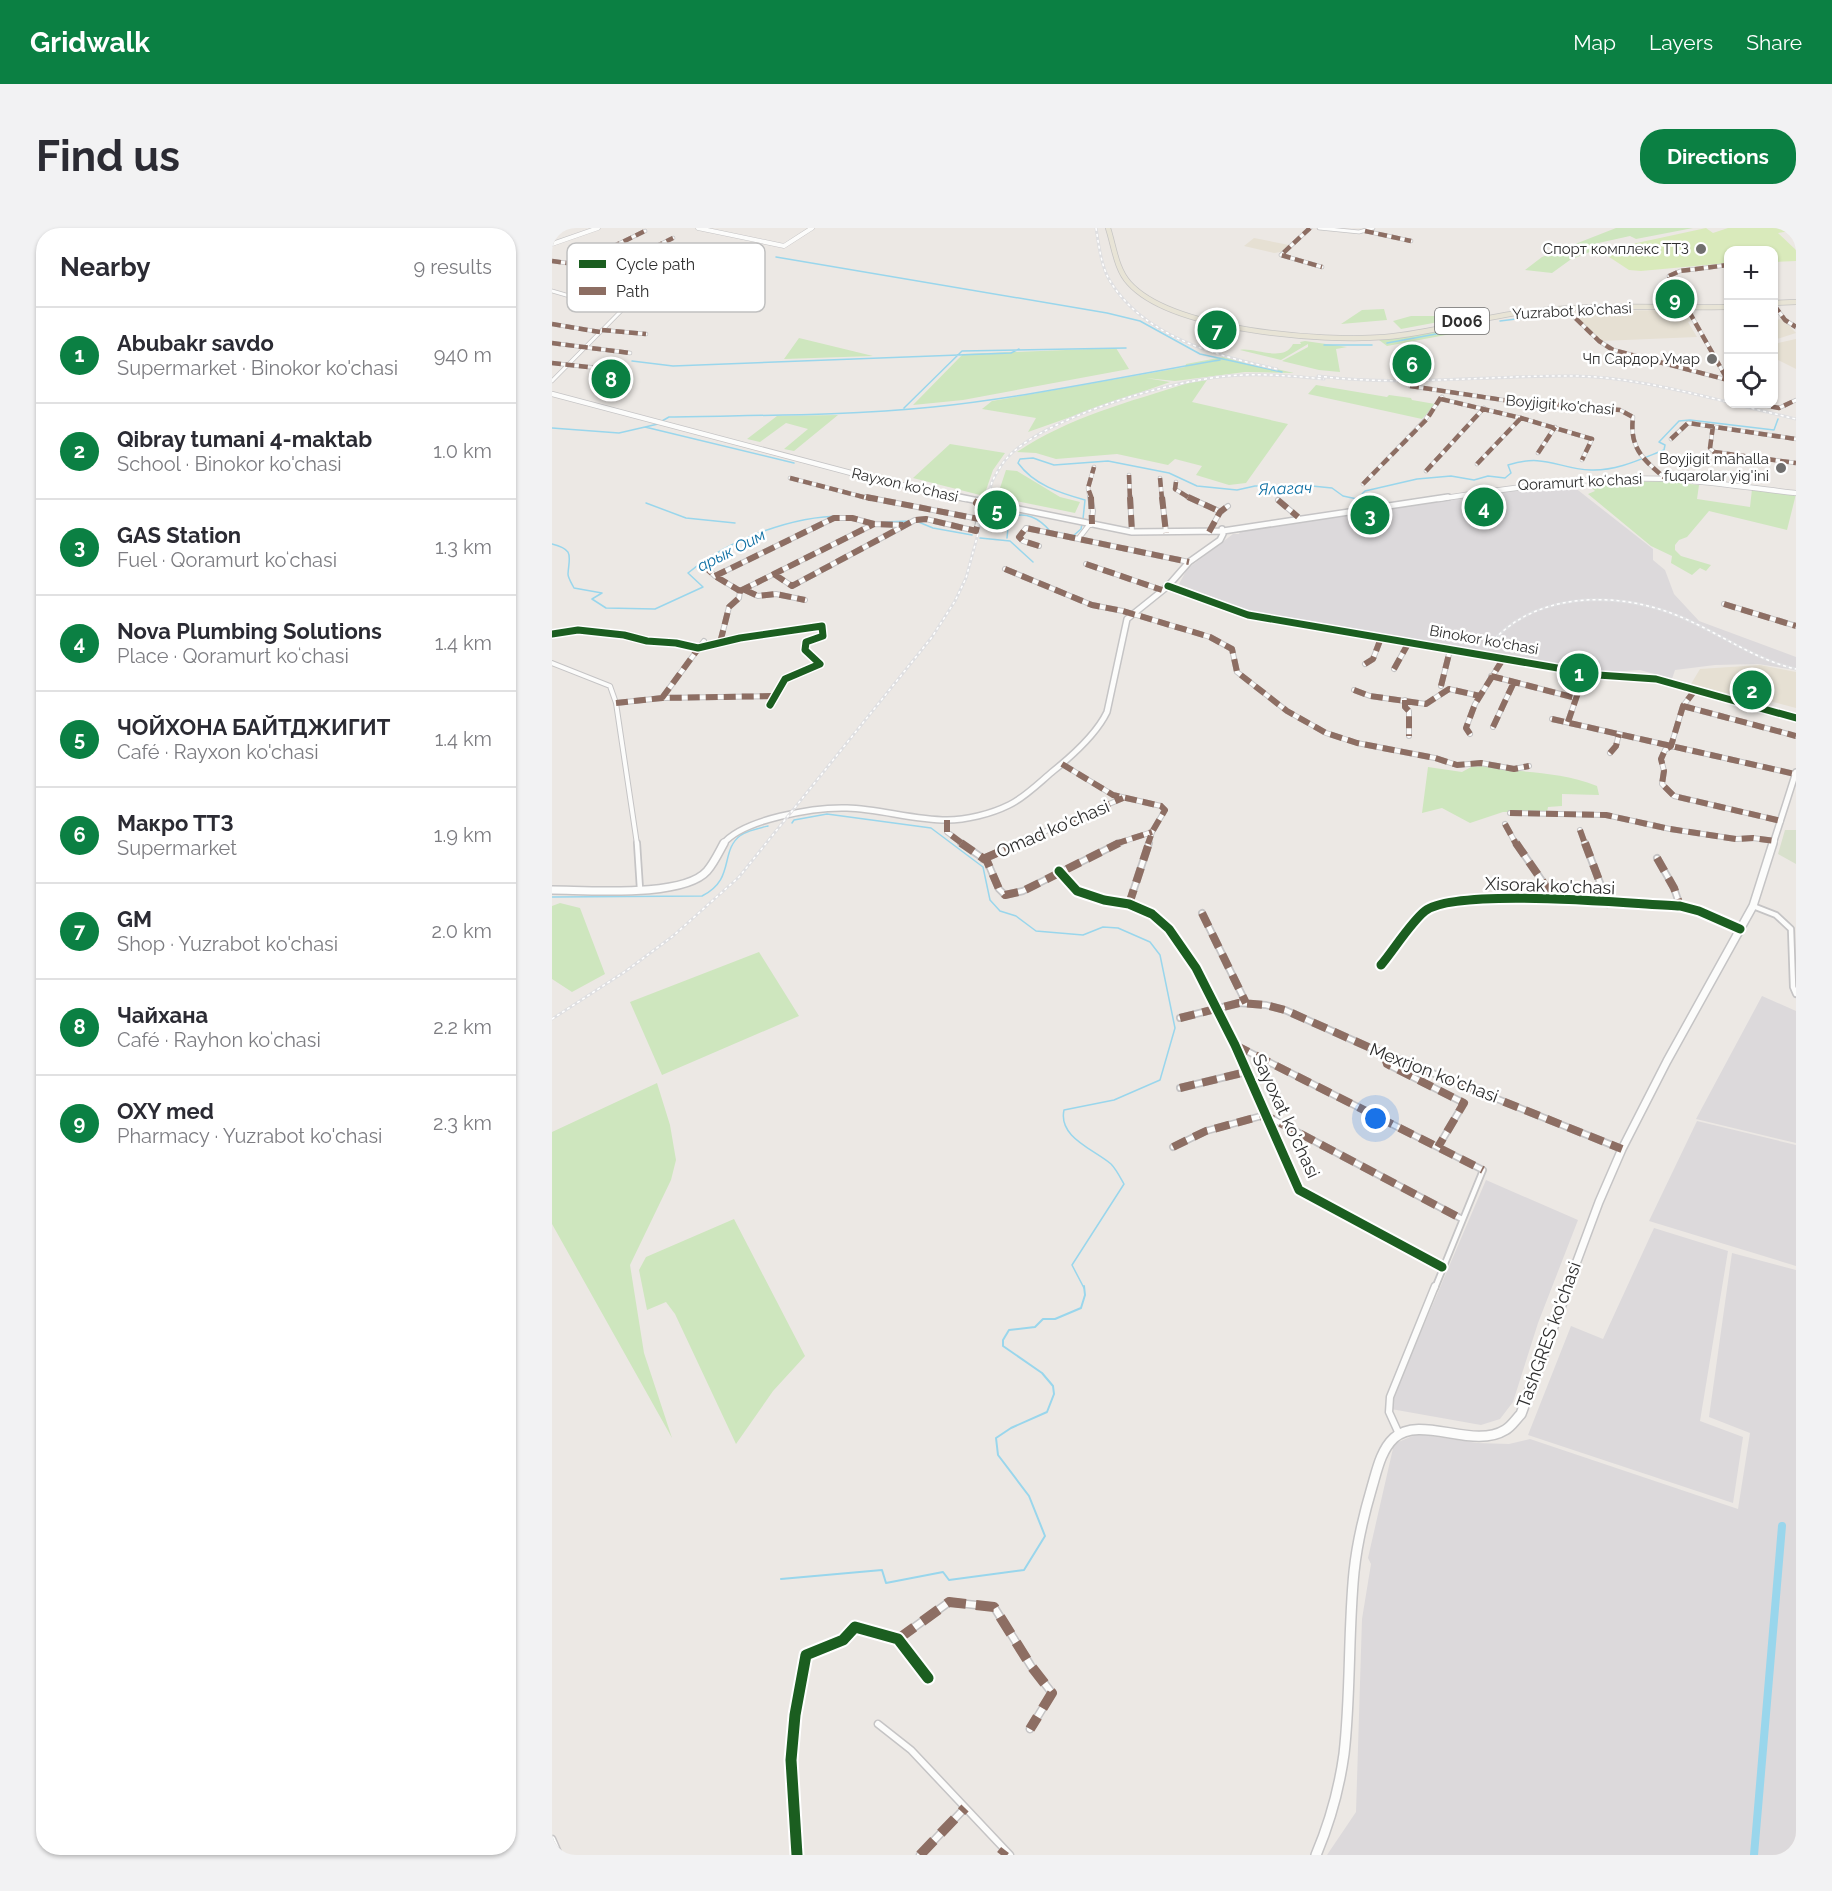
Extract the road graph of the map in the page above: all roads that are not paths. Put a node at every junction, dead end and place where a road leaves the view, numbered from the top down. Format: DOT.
graph roads {
  1 [pos="598,228"];
  2 [pos="698,228"];
  3 [pos="812,228"];
  4 [pos="1110,228"];
  5 [pos="1310,228"];
  6 [pos="1319,228"];
  7 [pos="1373,228"];
  8 [pos="645,231"];
  9 [pos="1365,231"];
  10 [pos="673,238"];
  11 [pos="1411,241"];
  12 [pos="620,243"];
  13 [pos="663,243"];
  14 [pos="552,244"];
  15 [pos="552,261"];
  16 [pos="567,264"];
  17 [pos="1724,265"];
  18 [pos="1322,267"];
  19 [pos="552,291"];
  20 [pos="567,295"];
  21 [pos="1796,303"];
  22 [pos="1778,304"];
  23 [pos="1686,305"];
  24 [pos="1724,305"];
  25 [pos="1566,309"];
  26 [pos="1778,310"];
  27 [pos="620,312"];
  28 [pos="1495,315"];
  29 [pos="552,324"];
  30 [pos="1796,327"];
  31 [pos="601,331"];
  32 [pos="646,334"];
  33 [pos="552,343"];
  34 [pos="584,348"];
  35 [pos="630,353"];
  36 [pos="552,363"];
  37 [pos="568,365"];
  38 [pos="1724,373"];
  39 [pos="610,379"];
  40 [pos="1724,379"];
  41 [pos="552,381"];
  42 [pos="1410,386"];
  43 [pos="1445,392"];
  44 [pos="552,393"];
  45 [pos="1441,399"];
  46 [pos="1796,400"];
  47 [pos="1484,408"];
  48 [pos="1778,408"];
  49 [pos="1521,418"];
  50 [pos="1713,426"];
  51 [pos="1555,427"];
  52 [pos="1671,439"];
  53 [pos="1796,439"];
  54 [pos="1538,453"];
  55 [pos="1582,460"];
  56 [pos="1796,463"];
  57 [pos="1478,464"];
  58 [pos="1094,467"];
  59 [pos="1426,471"];
  60 [pos="1129,476"];
  61 [pos="790,478"];
  62 [pos="1160,478"];
  63 [pos="1666,478"];
  64 [pos="1176,482"];
  65 [pos="1363,484"];
  66 [pos="1796,493"];
  67 [pos="1278,500"];
  68 [pos="978,501"];
  69 [pos="1228,506"];
  70 [pos="1361,508"];
  71 [pos="1221,512"];
  72 [pos="1298,517"];
  73 [pos="979,519"];
  74 [pos="874,524"];
  75 [pos="1089,524"];
  76 [pos="907,525"];
  77 [pos="1223,530"];
  78 [pos="1132,531"];
  79 [pos="1209,531"];
  80 [pos="1166,532"];
  81 [pos="1079,538"];
  82 [pos="1039,546"];
  83 [pos="1189,562"];
  84 [pos="1086,564"];
  85 [pos="703,565"];
  86 [pos="1005,569"];
  87 [pos="774,574"];
  88 [pos="715,576"];
  89 [pos="1165,588"];
  90 [pos="746,590"];
  91 [pos="740,591"];
  92 [pos="805,600"];
  93 [pos="1724,604"];
  94 [pos="1131,615"];
  95 [pos="1796,626"];
  96 [pos="552,634"];
  97 [pos="1381,638"];
  98 [pos="704,641"];
  99 [pos="1409,642"];
  100 [pos="720,643"];
  101 [pos="698,648"];
  102 [pos="1450,650"];
  103 [pos="1503,659"];
  104 [pos="552,663"];
  105 [pos="1365,664"];
  106 [pos="1394,669"];
  107 [pos="1585,672"];
  108 [pos="1491,676"];
  109 [pos="1515,682"];
  110 [pos="1441,686"];
  111 [pos="1354,690"];
  112 [pos="1695,690"];
  113 [pos="775,696"];
  114 [pos="1480,696"];
  115 [pos="662,698"];
  116 [pos="1576,698"];
  117 [pos="1405,700"];
  118 [pos="616,703"];
  119 [pos="770,705"];
  120 [pos="1683,706"];
  121 [pos="1796,718"];
  122 [pos="1552,719"];
  123 [pos="1568,722"];
  124 [pos="1493,726"];
  125 [pos="1470,734"];
  126 [pos="1619,734"];
  127 [pos="1409,736"];
  128 [pos="1796,736"];
  129 [pos="1671,746"];
  130 [pos="1610,753"];
  131 [pos="1062,765"];
  132 [pos="1529,766"];
  133 [pos="1796,773"];
  134 [pos="1123,798"];
  135 [pos="1510,813"];
  136 [pos="947,820"];
  137 [pos="1781,821"];
  138 [pos="1505,824"];
  139 [pos="1581,830"];
  140 [pos="1152,832"];
  141 [pos="1775,841"];
  142 [pos="1657,858"];
  143 [pos="983,859"];
  144 [pos="1059,871"];
  145 [pos="640,889"];
  146 [pos="552,890"];
  147 [pos="1556,901"];
  148 [pos="1129,904"];
  149 [pos="1608,904"];
  150 [pos="1680,906"];
  151 [pos="1754,906"];
  152 [pos="1202,913"];
  153 [pos="1740,929"];
  154 [pos="1381,965"];
  155 [pos="1796,994"];
  156 [pos="1246,1003"];
  157 [pos="1216,1009"];
  158 [pos="1180,1018"];
  159 [pos="1235,1045"];
  160 [pos="1384,1054"];
  161 [pos="1246,1072"];
  162 [pos="1180,1088"];
  163 [pos="1265,1115"];
  164 [pos="1173,1147"];
  165 [pos="1438,1147"];
  166 [pos="1622,1149"];
  167 [pos="1462,1219"];
  168 [pos="1442,1267"];
  169 [pos="1399,1434"];
  170 [pos="898,1639"];
  171 [pos="928,1678"];
  172 [pos="878,1724"];
  173 [pos="1030,1729"];
  174 [pos="965,1808"];
  175 [pos="552,1839"];
  176 [pos="1006,1853"];
  177 [pos="559,1855"];
  178 [pos="797,1855"];
  179 [pos="920,1855"];
  180 [pos="1316,1855"];
  1 -- 14 [label="street"];
  2 -- 3 [label="street"];
  4 -- 28 [label="main road, Yuzrabot ko'chasi / D006"];
  5 -- 18 [label="street"];
  6 -- 9 [label="street"];
  7 -- 9 [label="street"];
  8 -- 12 [label="street"];
  9 -- 11 [label="street"];
  10 -- 13 [label="street"];
  15 -- 16 [label="street"];
  17 -- 23 [label="street"];
  19 -- 20 [label="street"];
  21 -- 22 [label="main road"];
  23 -- 24 [label="main road, Yuzrabot ko'chasi / D006"];
  23 -- 25 [label="main road, Yuzrabot ko'chasi / D006"];
  23 -- 28 [label="main road, Yuzrabot ko'chasi / D006"];
  23 -- 38 [label="street"];
  25 -- 28 [label="main road, Yuzrabot ko'chasi / D006"];
  25 -- 40 [label="street"];
  26 -- 30 [label="street"];
  27 -- 31 [label="street"];
  29 -- 31 [label="street"];
  31 -- 32 [label="street"];
  31 -- 34 [label="street"];
  33 -- 34 [label="street"];
  34 -- 35 [label="street"];
  34 -- 37 [label="street"];
  36 -- 37 [label="street"];
  37 -- 39 [label="street"];
  37 -- 41 [label="street"];
  42 -- 43 [label="street"];
  43 -- 45 [label="street"];
  43 -- 63 [label="street, Boyjigit ko'chasi"];
  44 -- 68 [label="main road, Rayxon ko'chasi"];
  45 -- 47 [label="street, Boyjigit ko'chasi"];
  45 -- 65 [label="street"];
  46 -- 48 [label="street"];
  47 -- 49 [label="street, Boyjigit ko'chasi"];
  47 -- 59 [label="street"];
  49 -- 51 [label="street, Boyjigit ko'chasi"];
  49 -- 57 [label="street"];
  50 -- 52 [label="street"];
  50 -- 53 [label="street"];
  50 -- 56 [label="street"];
  51 -- 54 [label="street"];
  51 -- 55 [label="street, Boyjigit ko'chasi"];
  58 -- 75 [label="street"];
  60 -- 78 [label="street"];
  61 -- 73 [label="street"];
  62 -- 80 [label="street"];
  63 -- 66 [label="main road, Qoramurt koʻchasi"];
  63 -- 70 [label="main road, Qoramurt koʻchasi"];
  64 -- 71 [label="street"];
  67 -- 72 [label="street"];
  68 -- 73 [label="street"];
  68 -- 75 [label="main road, Rayxon ko'chasi"];
  69 -- 71 [label="street"];
  70 -- 72 [label="main road, Qoramurt koʻchasi"];
  70 -- 77 [label="main road, Qoramurt koʻchasi"];
  71 -- 79 [label="street"];
  72 -- 77 [label="main road, Qoramurt koʻchasi"];
  73 -- 76 [label="street"];
  74 -- 76 [label="street"];
  74 -- 87 [label="street"];
  74 -- 88 [label="street"];
  75 -- 78 [label="main road, Rayxon ko'chasi"];
  75 -- 81 [label="street"];
  76 -- 87 [label="street"];
  77 -- 79 [label="main road, Rayxon ko'chasi"];
  77 -- 83 [label="main road"];
  78 -- 80 [label="main road, Rayxon ko'chasi"];
  79 -- 80 [label="main road, Rayxon ko'chasi"];
  81 -- 82 [label="street"];
  81 -- 83 [label="street"];
  83 -- 89 [label="main road"];
  84 -- 89 [label="street, Binokor ko'chasi"];
  85 -- 88 [label="street"];
  86 -- 94 [label="street"];
  87 -- 90 [label="street"];
  88 -- 91 [label="street"];
  89 -- 94 [label="main road"];
  89 -- 97 [label="street, Binokor ko'chasi"];
  90 -- 91 [label="street"];
  90 -- 92 [label="street"];
  91 -- 100 [label="street"];
  93 -- 95 [label="street"];
  94 -- 131 [label="main road"];
  94 -- 132 [label="street"];
  96 -- 101 [label="street"];
  97 -- 99 [label="street, Binokor ko'chasi"];
  97 -- 105 [label="street"];
  98 -- 101 [label="street"];
  99 -- 102 [label="street, Binokor ko'chasi"];
  99 -- 106 [label="street"];
  100 -- 101 [label="street"];
  100 -- 113 [label="street"];
  101 -- 115 [label="street"];
  102 -- 103 [label="street, Binokor ko'chasi"];
  102 -- 110 [label="street"];
  103 -- 107 [label="street, Binokor ko'chasi"];
  103 -- 108 [label="street"];
  104 -- 118 [label="street"];
  107 -- 112 [label="street, Binokor ko'chasi"];
  107 -- 116 [label="street"];
  108 -- 109 [label="street"];
  108 -- 114 [label="street"];
  109 -- 116 [label="street"];
  109 -- 124 [label="street"];
  111 -- 117 [label="street"];
  112 -- 120 [label="street"];
  112 -- 121 [label="street, Binokor ko'chasi"];
  113 -- 115 [label="street"];
  113 -- 119 [label="street"];
  114 -- 117 [label="street"];
  114 -- 125 [label="street"];
  115 -- 118 [label="street"];
  116 -- 123 [label="street"];
  117 -- 127 [label="street"];
  118 -- 145 [label="street"];
  120 -- 128 [label="street"];
  120 -- 129 [label="street"];
  122 -- 123 [label="street"];
  123 -- 126 [label="street"];
  126 -- 129 [label="street"];
  126 -- 130 [label="street"];
  129 -- 133 [label="street"];
  129 -- 137 [label="street"];
  131 -- 134 [label="street, Omad ko'chasi"];
  131 -- 136 [label="main road"];
  133 -- 137 [label="main road, TashGRES ko'chasi"];
  134 -- 140 [label="street, Omad ko'chasi"];
  134 -- 143 [label="street, Omad ko'chasi"];
  135 -- 141 [label="street"];
  136 -- 143 [label="street, Omad ko'chasi"];
  136 -- 145 [label="main road"];
  137 -- 141 [label="main road, TashGRES ko'chasi"];
  138 -- 147 [label="street"];
  139 -- 149 [label="street"];
  140 -- 144 [label="street, Omad ko'chasi"];
  140 -- 148 [label="street, Omad ko'chasi"];
  141 -- 151 [label="main road, TashGRES ko'chasi"];
  142 -- 150 [label="street"];
  143 -- 144 [label="street, Omad ko'chasi"];
  144 -- 148 [label="street, Sayoxat ko'chasi"];
  145 -- 146 [label="main road"];
  147 -- 149 [label="street, Xisorak ko'chasi"];
  147 -- 154 [label="street, Xisorak ko'chasi"];
  148 -- 157 [label="street, Sayoxat ko'chasi"];
  149 -- 150 [label="street, Xisorak ko'chasi"];
  150 -- 153 [label="street, Xisorak ko'chasi"];
  151 -- 153 [label="main road, TashGRES ko'chasi"];
  151 -- 155 [label="street"];
  152 -- 156 [label="street"];
  153 -- 166 [label="main road, TashGRES ko'chasi"];
  156 -- 157 [label="street, Mexrjon ko'chasi"];
  156 -- 160 [label="street, Mexrjon ko'chasi"];
  157 -- 158 [label="street, Mexrjon ko'chasi"];
  157 -- 159 [label="street, Sayoxat ko'chasi"];
  159 -- 161 [label="street, Sayoxat ko'chasi"];
  159 -- 165 [label="street, Sayoxat ko'chasi"];
  160 -- 165 [label="street"];
  160 -- 166 [label="street, Mexrjon ko'chasi"];
  161 -- 162 [label="street"];
  161 -- 163 [label="street, Sayoxat ko'chasi"];
  163 -- 164 [label="street, Sayoxat ko'chasi"];
  163 -- 167 [label="street, Sayoxat ko'chasi"];
  163 -- 168 [label="street, Sayoxat ko'chasi"];
  165 -- 167 [label="street, Sayoxat ko'chasi"];
  166 -- 169 [label="main road, TashGRES ko'chasi"];
  167 -- 168 [label="street, Sayoxat ko'chasi"];
  168 -- 169 [label="street, Sayoxat ko'chasi"];
  169 -- 180 [label="main road"];
  170 -- 171 [label="street"];
  170 -- 173 [label="street"];
  170 -- 178 [label="street"];
  172 -- 174 [label="street"];
  174 -- 176 [label="street"];
  174 -- 179 [label="street"];
  175 -- 177 [label="street"];
}
